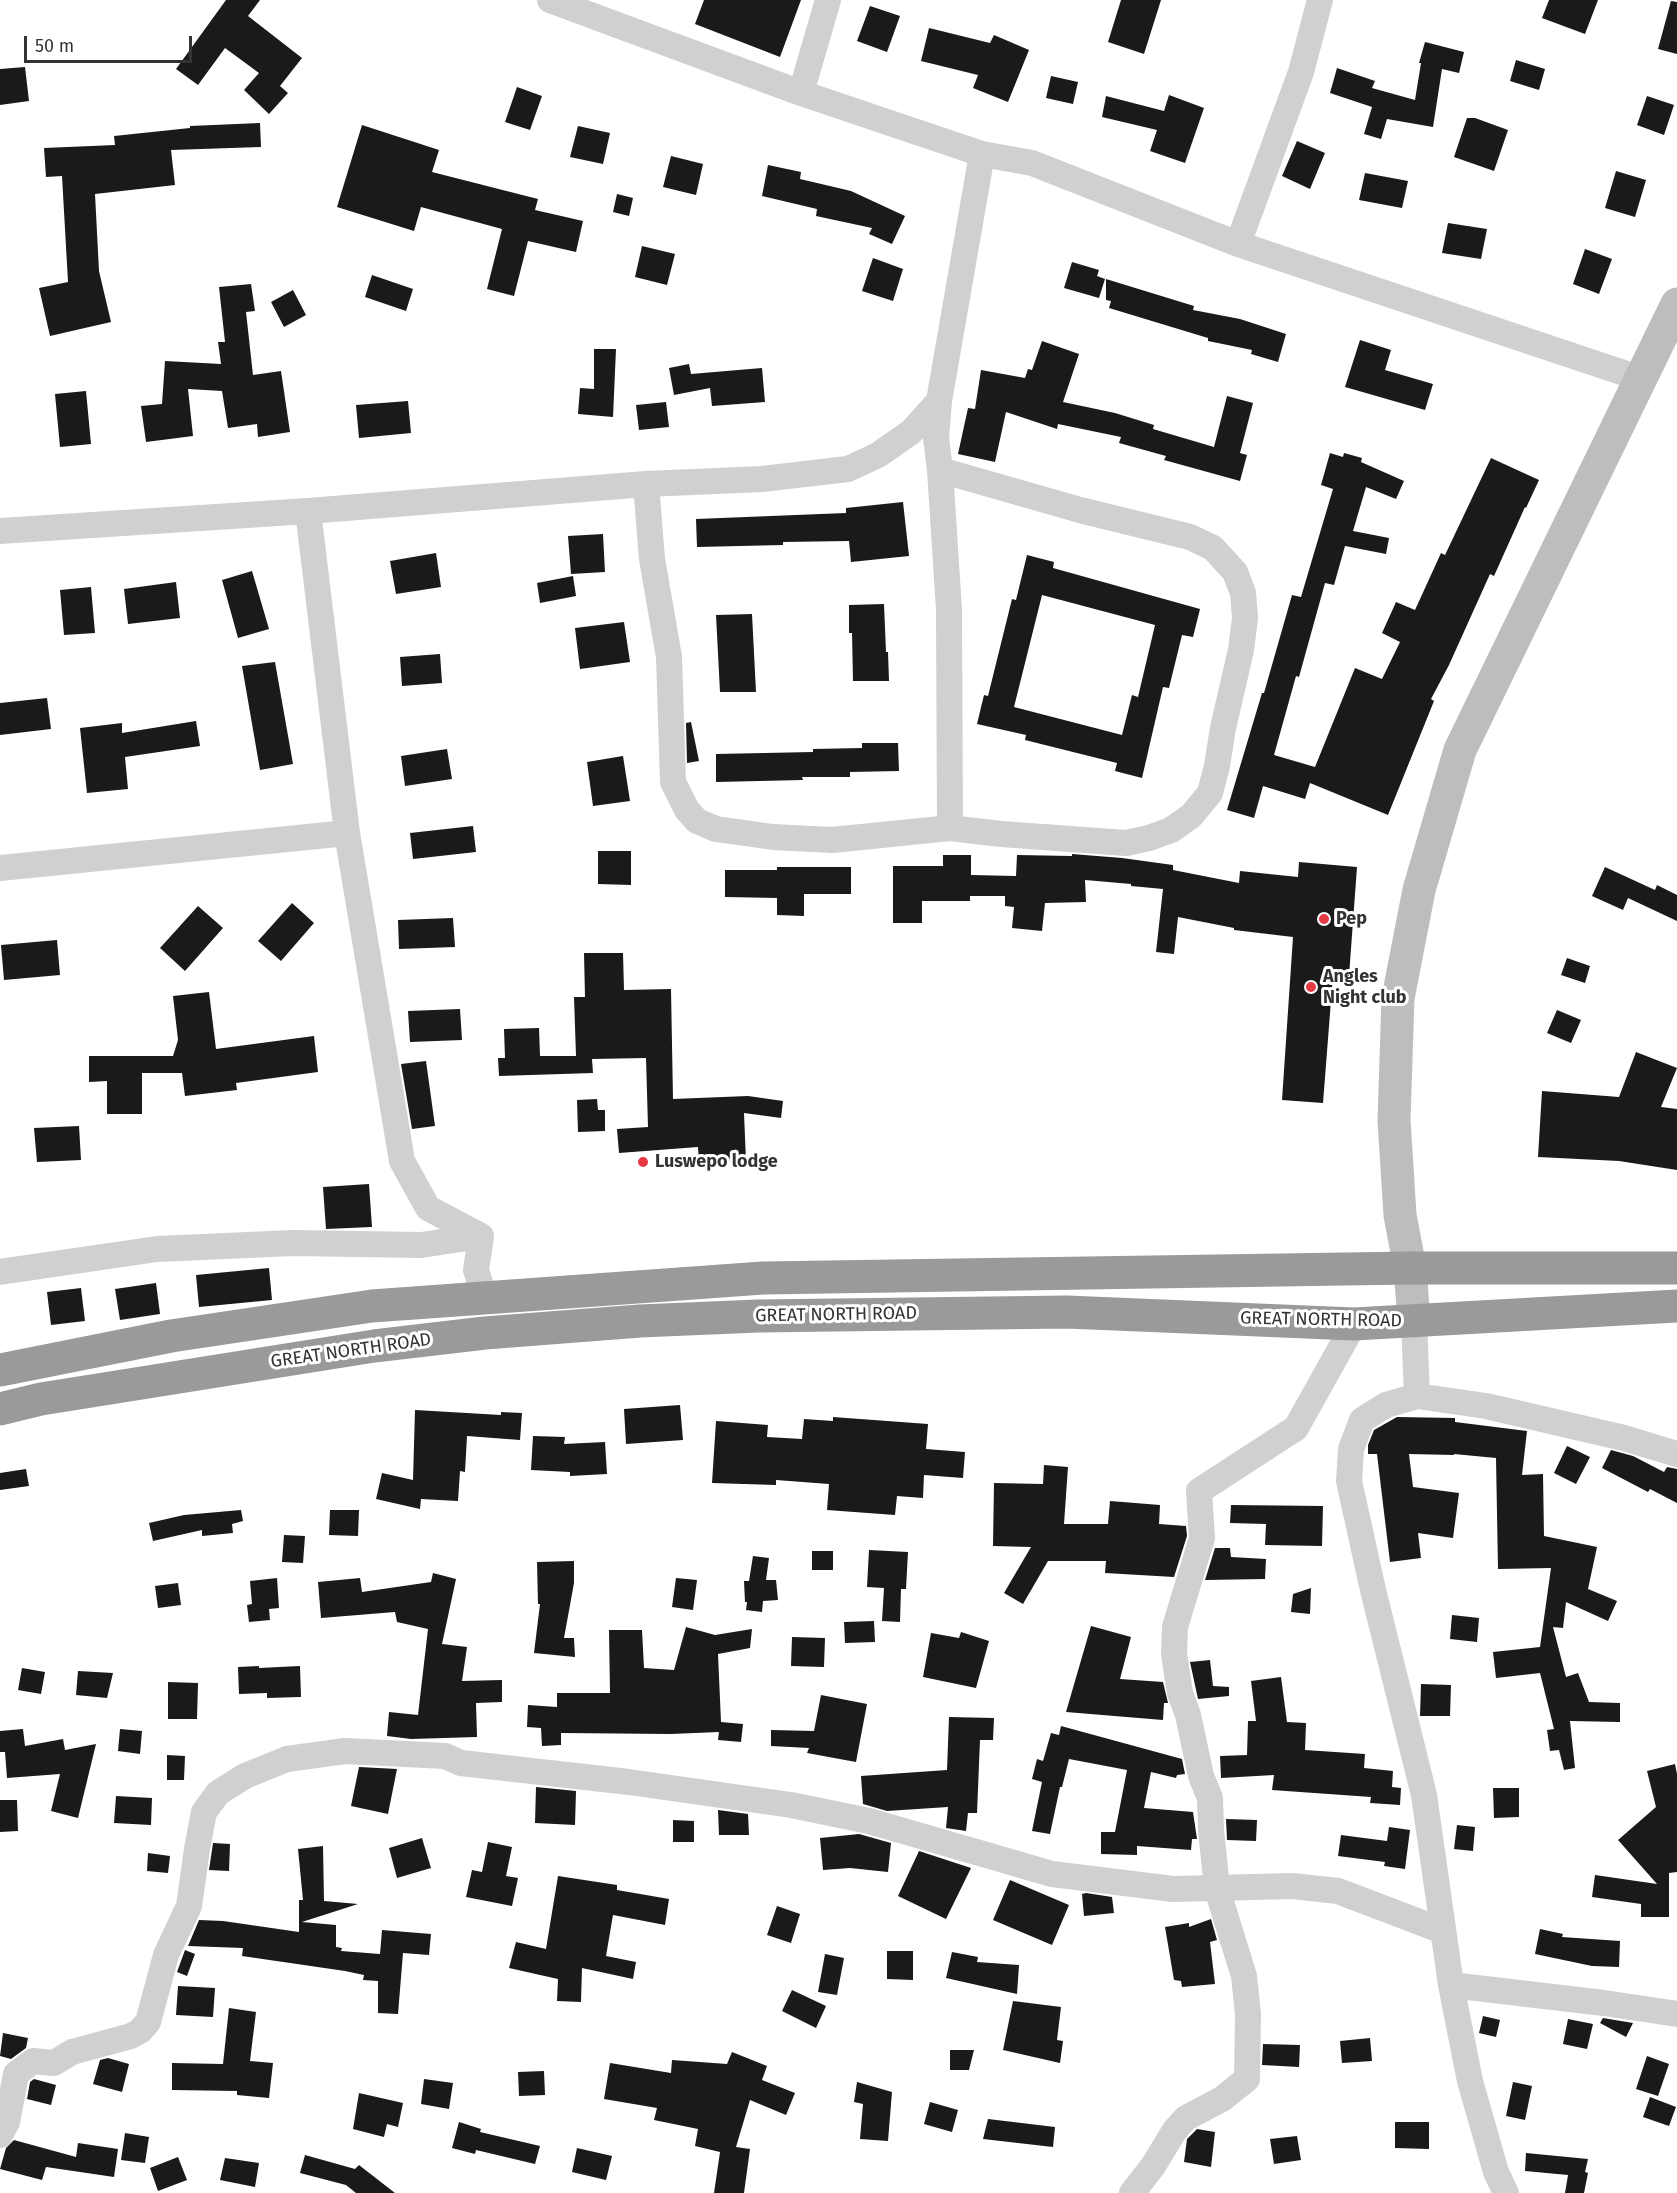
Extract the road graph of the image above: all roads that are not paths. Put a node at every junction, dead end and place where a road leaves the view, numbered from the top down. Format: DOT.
graph roads {
  1 [pos="550,0"];
  2 [pos="828,0"];
  3 [pos="1320,0"];
  4 [pos="801,93"];
  5 [pos="982,154"];
  6 [pos="1238,244"];
  7 [pos="1677,304"];
  8 [pos="1639,378"];
  9 [pos="939,401"];
  10 [pos="940,470"];
  11 [pos="646,484"];
  12 [pos="308,511"];
  13 [pos="0,531"];
  14 [pos="950,828"];
  15 [pos="346,833"];
  16 [pos="0,868"];
  17 [pos="481,1236"];
  18 [pos="1410,1268"];
  19 [pos="1677,1268"];
  20 [pos="0,1272"];
  21 [pos="485,1299"];
  22 [pos="1677,1306"];
  23 [pos="1414,1321"];
  24 [pos="1354,1323"];
  25 [pos="0,1370"];
  26 [pos="1417,1396"];
  27 [pos="0,1409"];
  28 [pos="1677,1454"];
  29 [pos="1217,1889"];
  30 [pos="1443,1931"];
  31 [pos="1451,1985"];
  32 [pos="1677,2014"];
  33 [pos="0,2134"];
  34 [pos="1132,2193"];
  35 [pos="1506,2193"];
  1 -- 4 [label="street"];
  2 -- 4 [label="street"];
  3 -- 6 [label="street"];
  4 -- 5 [label="street"];
  5 -- 6 [label="street"];
  5 -- 9 [label="street"];
  6 -- 8 [label="street"];
  7 -- 8 [label="main road"];
  8 -- 18 [label="main road"];
  9 -- 10 [label="street"];
  9 -- 11 [label="street"];
  10 -- 14 [label="street"];
  10 -- 14 [label="street"];
  11 -- 12 [label="street"];
  11 -- 14 [label="street"];
  12 -- 13 [label="street"];
  12 -- 15 [label="street"];
  15 -- 16 [label="street"];
  15 -- 17 [label="street"];
  17 -- 20 [label="street"];
  17 -- 21 [label="street"];
  18 -- 19 [label="highway, GREAT NORTH ROAD"];
  18 -- 21 [label="highway, GREAT NORTH ROAD"];
  18 -- 23 [label="main road"];
  21 -- 25 [label="highway, GREAT NORTH ROAD"];
  22 -- 23 [label="highway, GREAT NORTH ROAD"];
  23 -- 24 [label="highway, GREAT NORTH ROAD"];
  23 -- 26 [label="street"];
  24 -- 27 [label="highway, GREAT NORTH ROAD"];
  24 -- 29 [label="street"];
  26 -- 28 [label="street"];
  26 -- 30 [label="street"];
  29 -- 30 [label="street"];
  29 -- 33 [label="street"];
  29 -- 34 [label="street"];
  30 -- 31 [label="street"];
  31 -- 32 [label="street"];
  31 -- 35 [label="street"];
}
